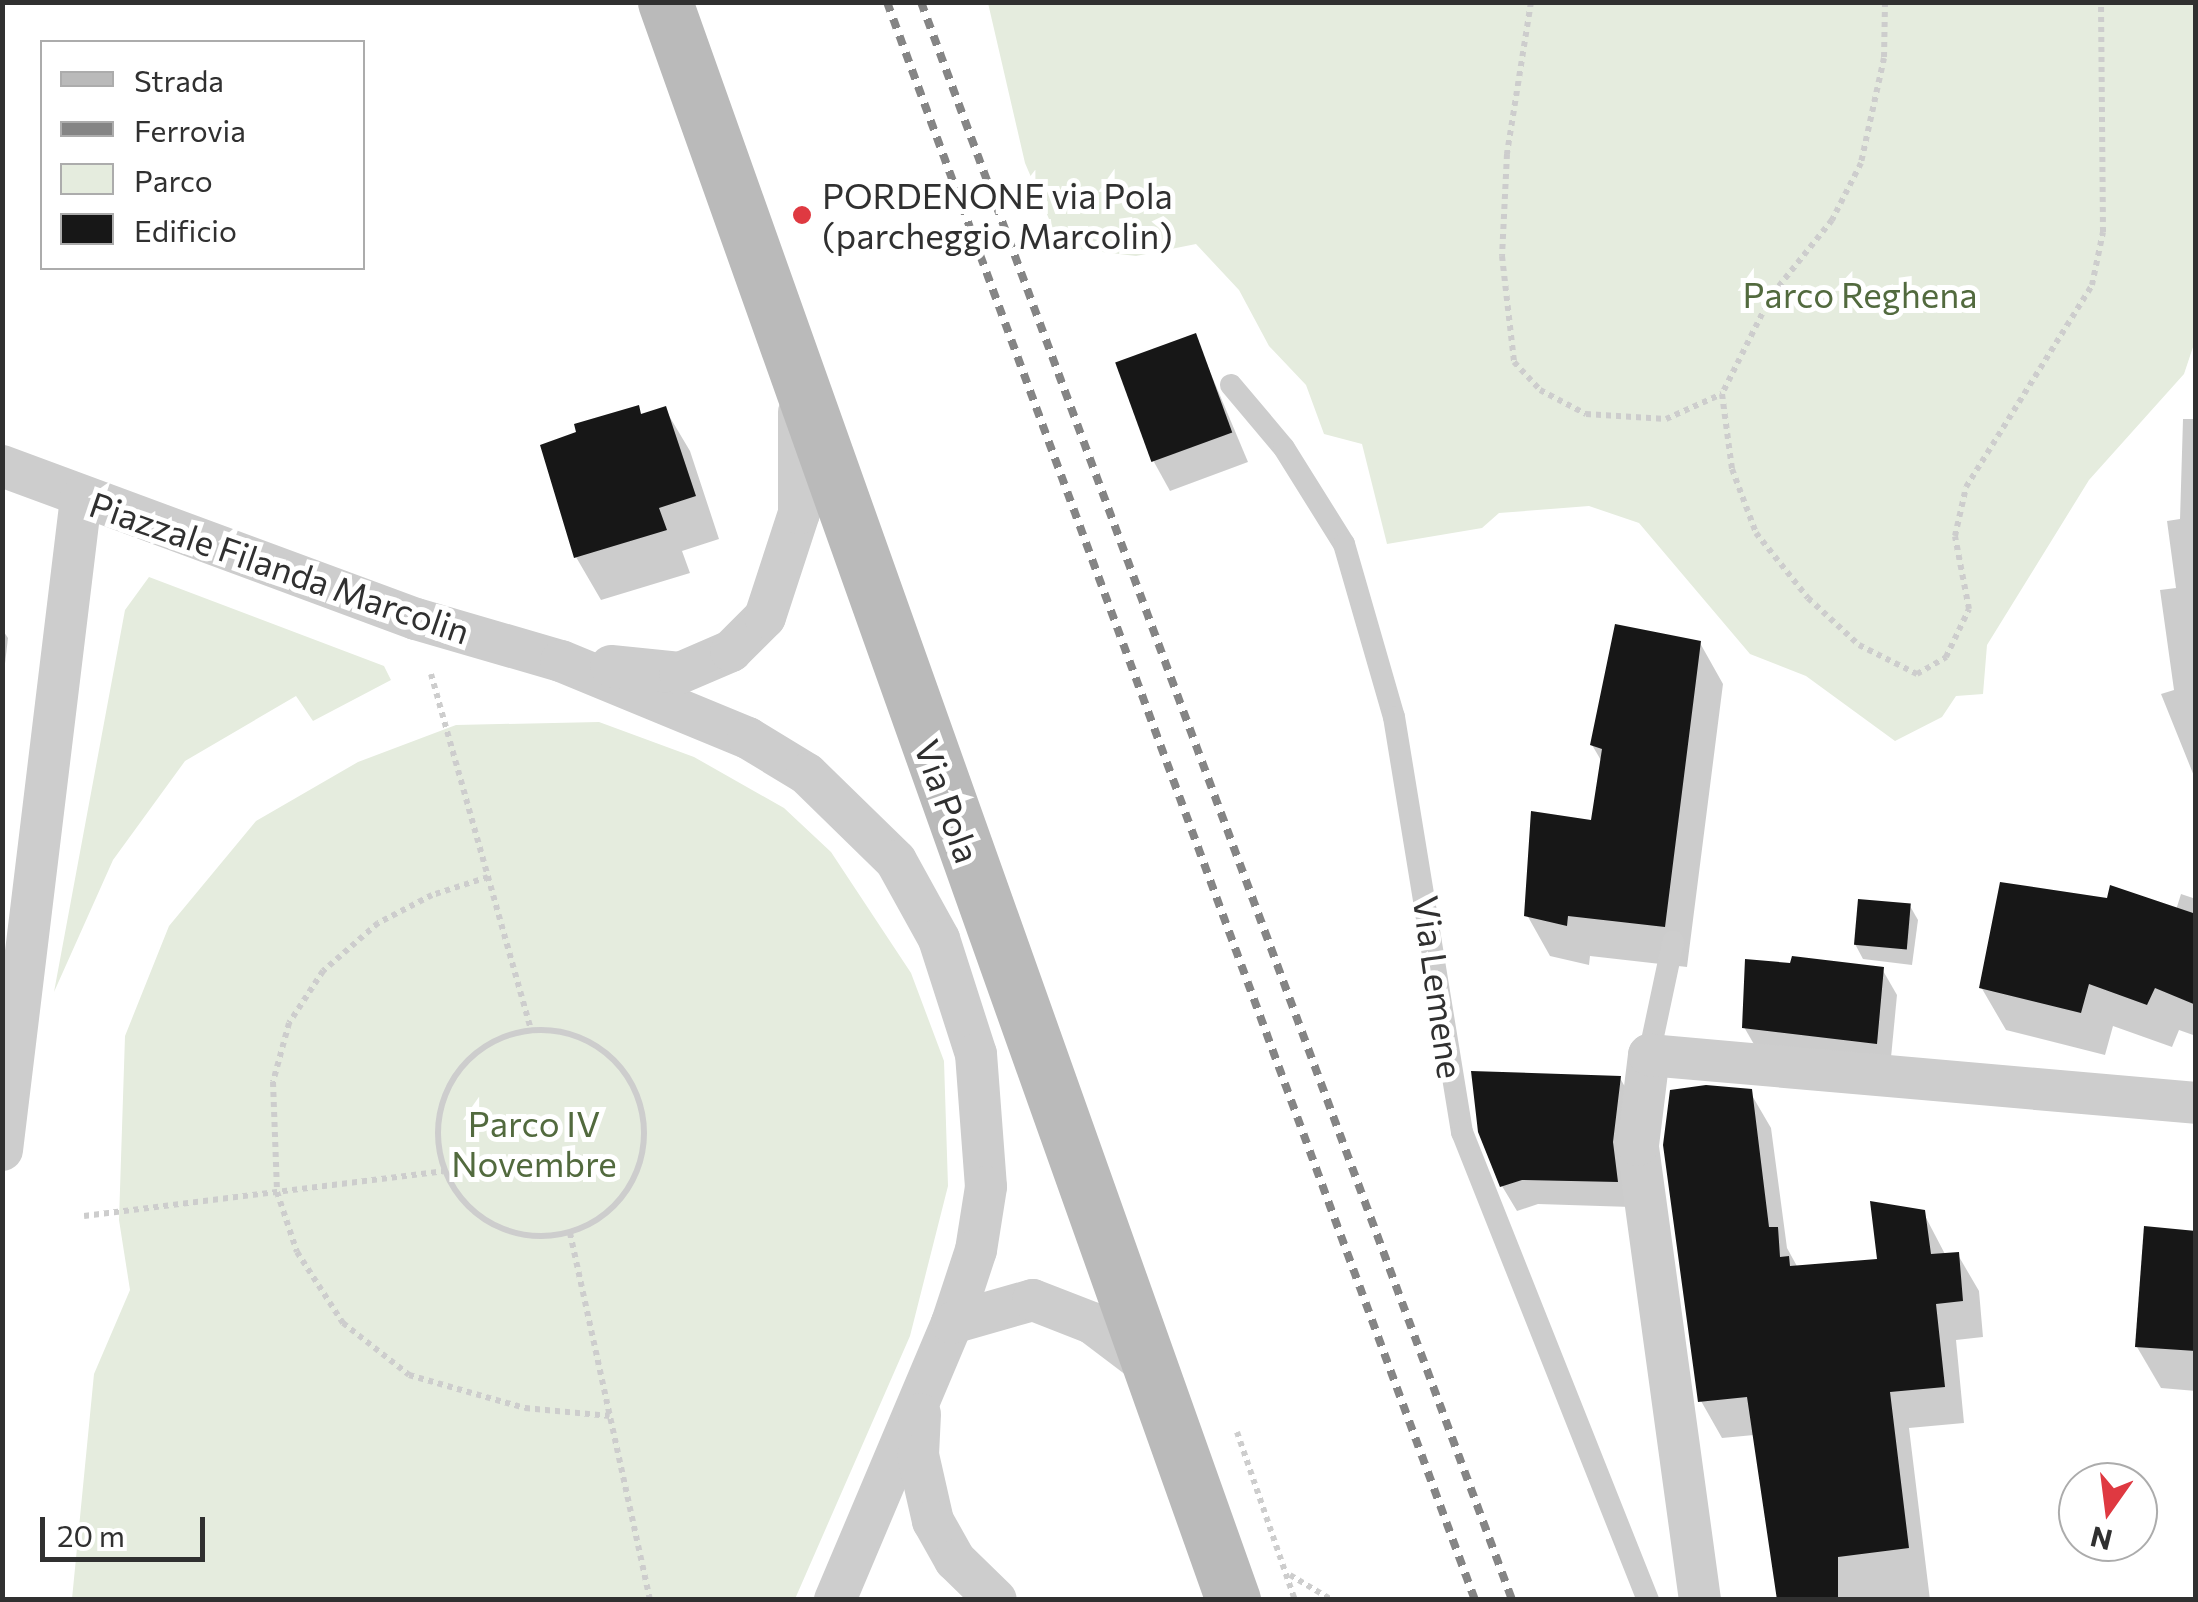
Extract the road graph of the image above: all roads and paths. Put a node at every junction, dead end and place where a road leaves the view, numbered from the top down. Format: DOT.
graph roads {
  1 [pos="665,2"];
  2 [pos="1532,2"];
  3 [pos="1885,2"];
  4 [pos="2102,2"];
  5 [pos="796,374"];
  6 [pos="1231,385"];
  7 [pos="1722,394"];
  8 [pos="2,466"];
  9 [pos="81,498"];
  10 [pos="416,619"];
  11 [pos="561,660"];
  12 [pos="488,876"];
  13 [pos="1673,942"];
  14 [pos="531,1030"];
  15 [pos="1649,1055"];
  16 [pos="2196,1102"];
  17 [pos="2,1150"];
  18 [pos="443,1171"];
  19 [pos="277,1192"];
  20 [pos="84,1216"];
  21 [pos="570,1233"];
  22 [pos="952,1322"];
  23 [pos="1150,1367"];
  24 [pos="921,1394"];
  25 [pos="610,1416"];
  26 [pos="1290,1575"];
  27 [pos="650,1600"];
  28 [pos="836,1600"];
  29 [pos="996,1600"];
  30 [pos="1233,1600"];
  31 [pos="1332,1600"];
  32 [pos="1648,1600"];
  33 [pos="1700,1600"];
  1 -- 5 [label="main road, Via Pola"];
  2 -- 7 [label="path"];
  3 -- 7 [label="path"];
  4 -- 7 [label="path"];
  5 -- 11 [label="street, Piazzale Filanda Marcolin"];
  5 -- 23 [label="main road, Via Pola"];
  6 -- 32 [label="lane, Via Lemene"];
  8 -- 9 [label="street, Piazzale Filanda Marcolin"];
  9 -- 10 [label="street, Piazzale Filanda Marcolin"];
  9 -- 17 [label="street"];
  10 -- 11 [label="street, Piazzale Filanda Marcolin"];
  10 -- 12 [label="path"];
  11 -- 22 [label="street, Piazzale Filanda Marcolin"];
  12 -- 14 [label="path"];
  12 -- 19 [label="path"];
  13 -- 15 [label="lane"];
  14 -- 18 [label="path"];
  14 -- 21 [label="path"];
  15 -- 16 [label="street"];
  15 -- 33 [label="street"];
  18 -- 19 [label="path"];
  18 -- 21 [label="path"];
  19 -- 20 [label="path"];
  19 -- 25 [label="path"];
  21 -- 25 [label="path"];
  22 -- 23 [label="street"];
  22 -- 24 [label="street, Piazzale Filanda Marcolin"];
  23 -- 30 [label="main road, Via Pola"];
  24 -- 28 [label="street, Piazzale Filanda Marcolin"];
  24 -- 29 [label="street"];
  25 -- 27 [label="path"];
  26 -- 31 [label="path"];
}
